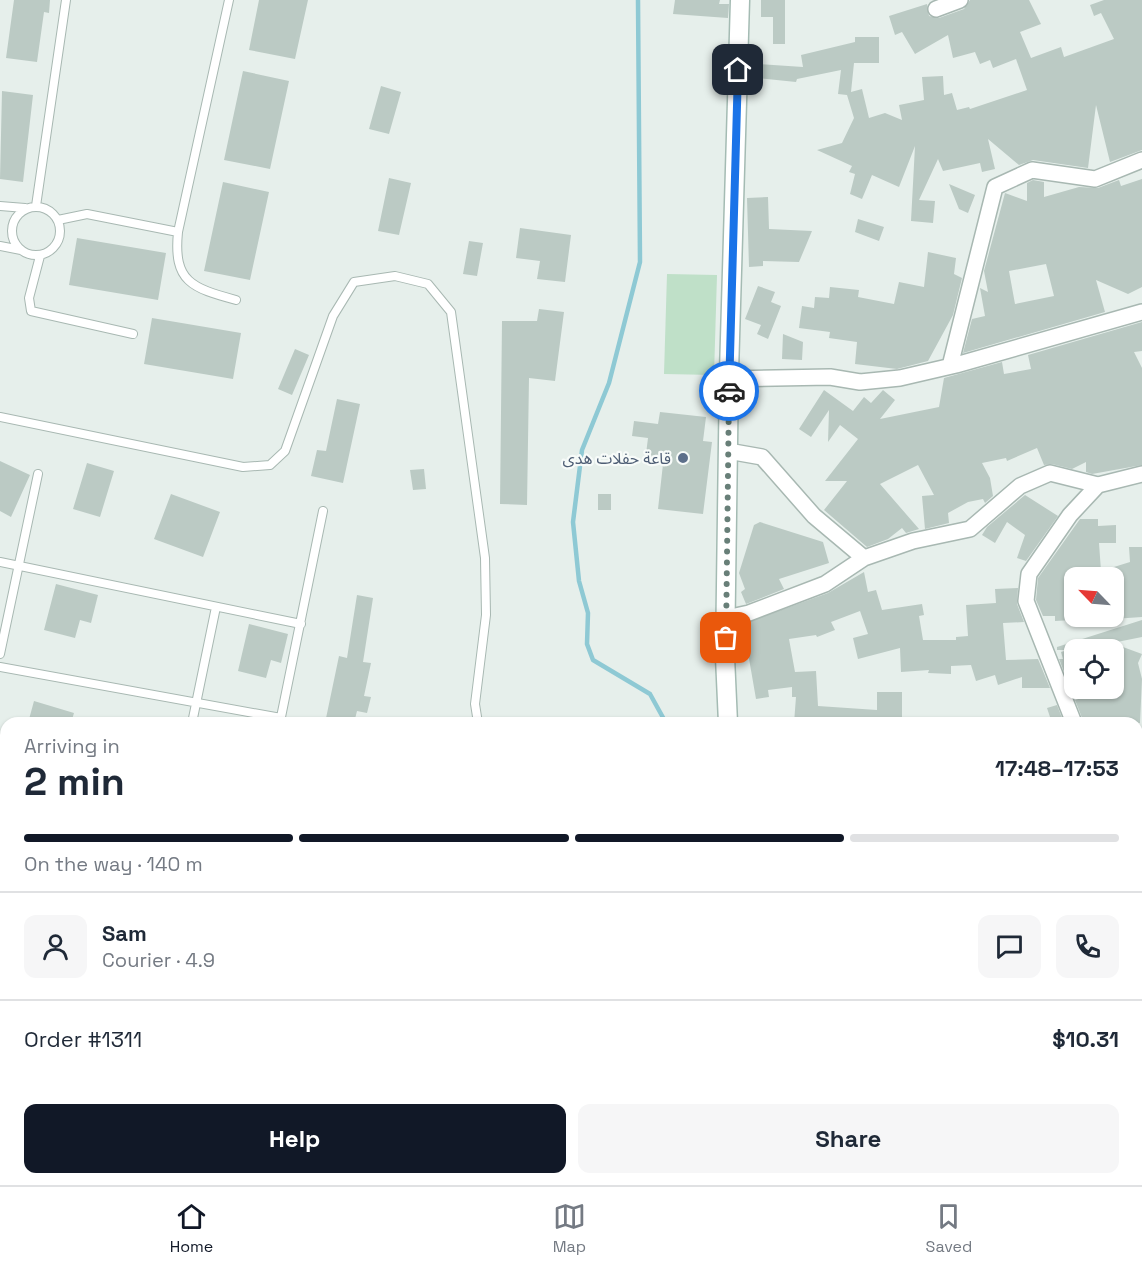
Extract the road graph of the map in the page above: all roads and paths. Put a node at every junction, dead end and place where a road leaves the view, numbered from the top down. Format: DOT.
graph roads {
  1 [pos="66,0"];
  2 [pos="229,0"];
  3 [pos="740,0"];
  4 [pos="960,0"];
  5 [pos="936,9"];
  6 [pos="1142,160"];
  7 [pos="0,206"];
  8 [pos="36,206"];
  9 [pos="25,208"];
  10 [pos="58,220"];
  11 [pos="178,232"];
  12 [pos="0,246"];
  13 [pos="21,250"];
  14 [pos="40,256"];
  15 [pos="236,300"];
  16 [pos="1142,312"];
  17 [pos="133,334"];
  18 [pos="950,366"];
  19 [pos="729,379"];
  20 [pos="0,417"];
  21 [pos="728,451"];
  22 [pos="38,474"];
  23 [pos="1142,474"];
  24 [pos="1098,485"];
  25 [pos="323,511"];
  26 [pos="864,558"];
  27 [pos="0,562"];
  28 [pos="19,567"];
  29 [pos="216,607"];
  30 [pos="726,618"];
  31 [pos="300,624"];
  32 [pos="0,654"];
  33 [pos="0,667"];
  34 [pos="196,701"];
  35 [pos="193,717"];
  36 [pos="263,717"];
  37 [pos="281,717"];
  38 [pos="477,717"];
  39 [pos="728,717"];
  40 [pos="1072,717"];
  1 -- 8 [label="lane"];
  2 -- 11 [label="lane"];
  3 -- 19 [label="street"];
  4 -- 5 [label="street"];
  6 -- 18 [label="street"];
  7 -- 9 [label="lane"];
  8 -- 9 [label="lane"];
  8 -- 10 [label="lane"];
  9 -- 13 [label="lane"];
  10 -- 11 [label="lane"];
  10 -- 14 [label="lane"];
  11 -- 15 [label="lane"];
  12 -- 13 [label="lane"];
  13 -- 14 [label="lane"];
  14 -- 17 [label="lane"];
  16 -- 18 [label="street"];
  18 -- 19 [label="street"];
  19 -- 21 [label="street"];
  20 -- 38 [label="lane"];
  21 -- 26 [label="street"];
  21 -- 30 [label="street"];
  22 -- 28 [label="lane"];
  23 -- 24 [label="street"];
  24 -- 26 [label="street"];
  24 -- 40 [label="street"];
  25 -- 31 [label="lane"];
  26 -- 30 [label="street"];
  27 -- 28 [label="lane"];
  28 -- 29 [label="lane"];
  28 -- 32 [label="lane"];
  29 -- 31 [label="lane"];
  29 -- 34 [label="lane"];
  30 -- 39 [label="street"];
  31 -- 37 [label="lane"];
  33 -- 34 [label="lane"];
  34 -- 35 [label="lane"];
  34 -- 36 [label="lane"];
}
